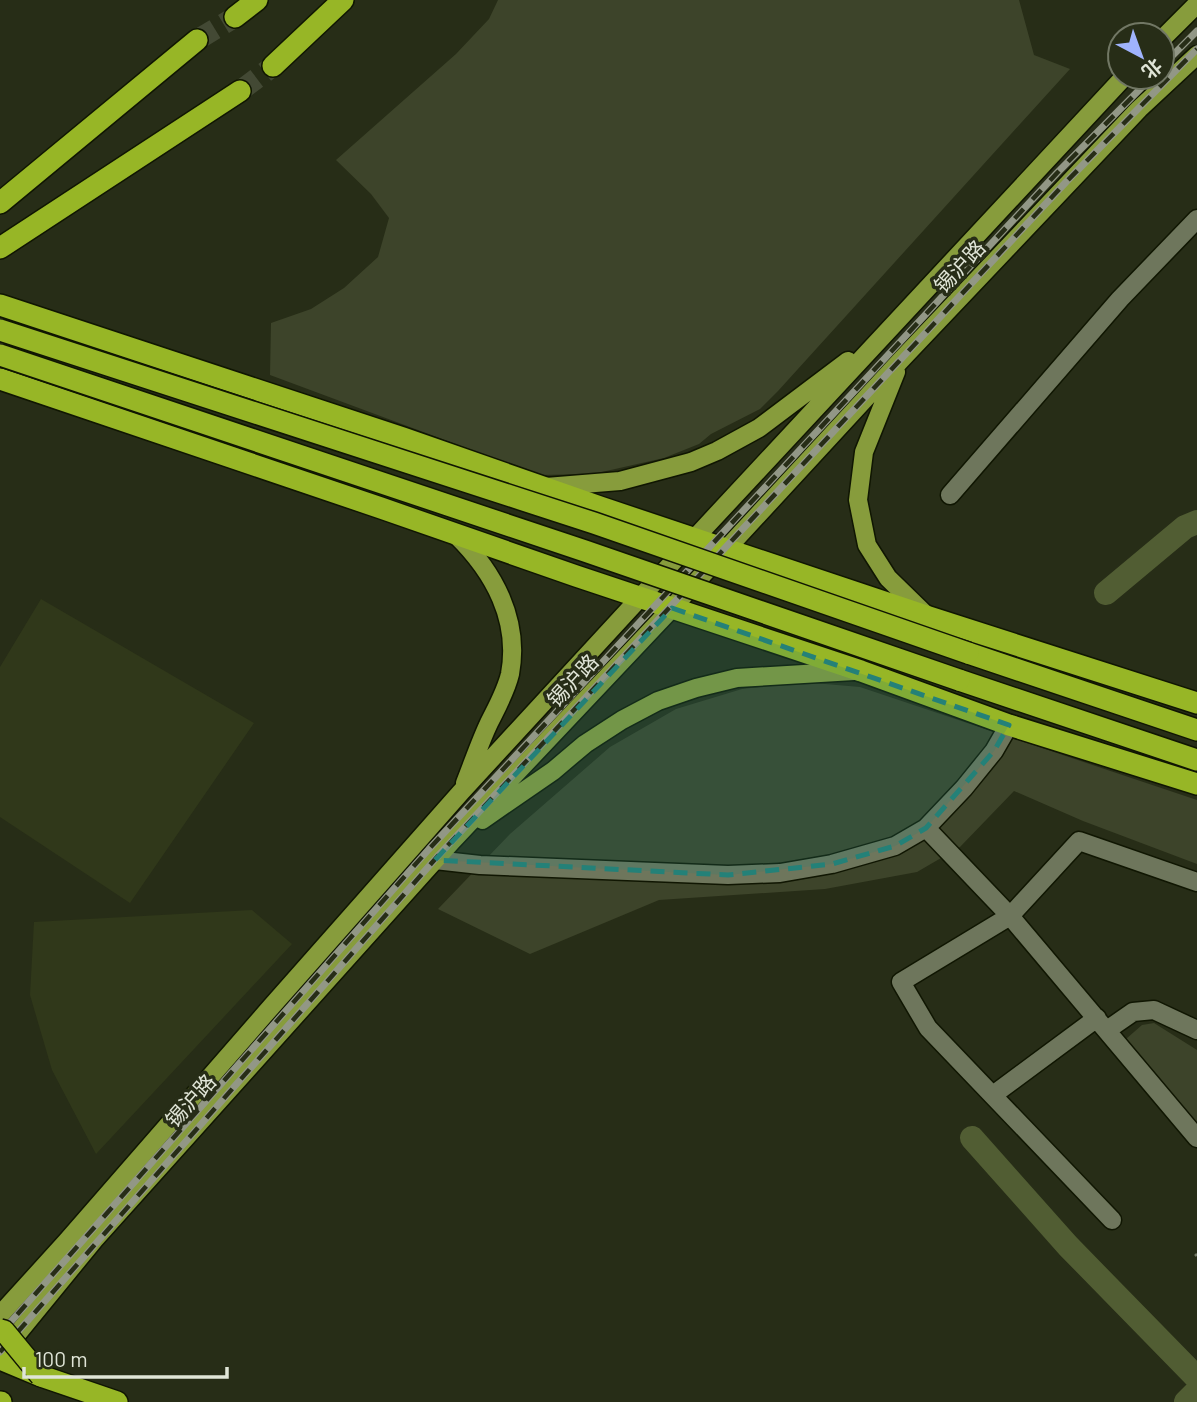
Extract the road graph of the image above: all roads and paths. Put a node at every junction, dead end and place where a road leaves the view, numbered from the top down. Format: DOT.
graph roads {
  1 [pos="257,0"];
  2 [pos="343,0"];
  3 [pos="1197,4"];
  4 [pos="234,17"];
  5 [pos="1176,25"];
  6 [pos="197,40"];
  7 [pos="1197,55"];
  8 [pos="273,66"];
  9 [pos="1111,91"];
  10 [pos="240,92"];
  11 [pos="0,203"];
  12 [pos="1197,219"];
  13 [pos="0,248"];
  14 [pos="0,305"];
  15 [pos="0,330"];
  16 [pos="882,336"];
  17 [pos="0,355"];
  18 [pos="900,361"];
  19 [pos="0,379"];
  20 [pos="542,487"];
  21 [pos="950,495"];
  22 [pos="454,533"];
  23 [pos="694,539"];
  24 [pos="725,548"];
  25 [pos="641,597"];
  26 [pos="672,608"];
  27 [pos="929,617"];
  28 [pos="861,671"];
  29 [pos="1197,704"];
  30 [pos="1009,725"];
  31 [pos="1197,730"];
  32 [pos="1197,760"];
  33 [pos="1197,784"];
  34 [pos="461,792"];
  35 [pos="926,828"];
  36 [pos="453,840"];
  37 [pos="435,860"];
  38 [pos="1197,882"];
  39 [pos="1010,916"];
  40 [pos="1102,1024"];
  41 [pos="1197,1030"];
  42 [pos="993,1095"];
  43 [pos="1197,1138"];
  44 [pos="1112,1220"];
  45 [pos="0,1315"];
  46 [pos="0,1330"];
  47 [pos="0,1357"];
  48 [pos="41,1376"];
  49 [pos="117,1402"];
  1 -- 4 [label="highway"];
  2 -- 8 [label="highway"];
  3 -- 5 [label="main road"];
  6 -- 11 [label="highway"];
  7 -- 18 [label="main road, 锡沪路"];
  9 -- 16 [label="main road"];
  10 -- 13 [label="highway"];
  12 -- 21 [label="street"];
  14 -- 20 [label="highway"];
  15 -- 31 [label="highway, bridge"];
  16 -- 20 [label="main road"];
  16 -- 23 [label="main road, 锡沪路"];
  17 -- 32 [label="highway, bridge"];
  18 -- 24 [label="main road, 锡沪路"];
  18 -- 27 [label="main road"];
  19 -- 22 [label="highway"];
  20 -- 23 [label="highway"];
  22 -- 25 [label="highway"];
  22 -- 34 [label="main road"];
  23 -- 24 [label="highway"];
  23 -- 25 [label="main road, 锡沪路"];
  24 -- 26 [label="main road, 锡沪路"];
  24 -- 27 [label="highway"];
  25 -- 26 [label="highway"];
  25 -- 34 [label="main road, 锡沪路"];
  26 -- 28 [label="highway"];
  26 -- 36 [label="main road, 锡沪路"];
  27 -- 29 [label="highway"];
  28 -- 30 [label="highway"];
  28 -- 36 [label="main road"];
  30 -- 33 [label="highway"];
  30 -- 35 [label="street"];
  34 -- 45 [label="main road, 锡沪路"];
  35 -- 37 [label="street"];
  35 -- 39 [label="street"];
  36 -- 37 [label="main road, 锡沪路"];
  37 -- 47 [label="main road, 锡沪路"];
  38 -- 39 [label="street"];
  39 -- 40 [label="street"];
  39 -- 42 [label="street"];
  40 -- 41 [label="street"];
  40 -- 42 [label="street"];
  40 -- 43 [label="street"];
  42 -- 44 [label="street"];
  46 -- 48 [label="highway, bridge"];
  47 -- 48 [label="highway"];
  48 -- 49 [label="highway"];
}
